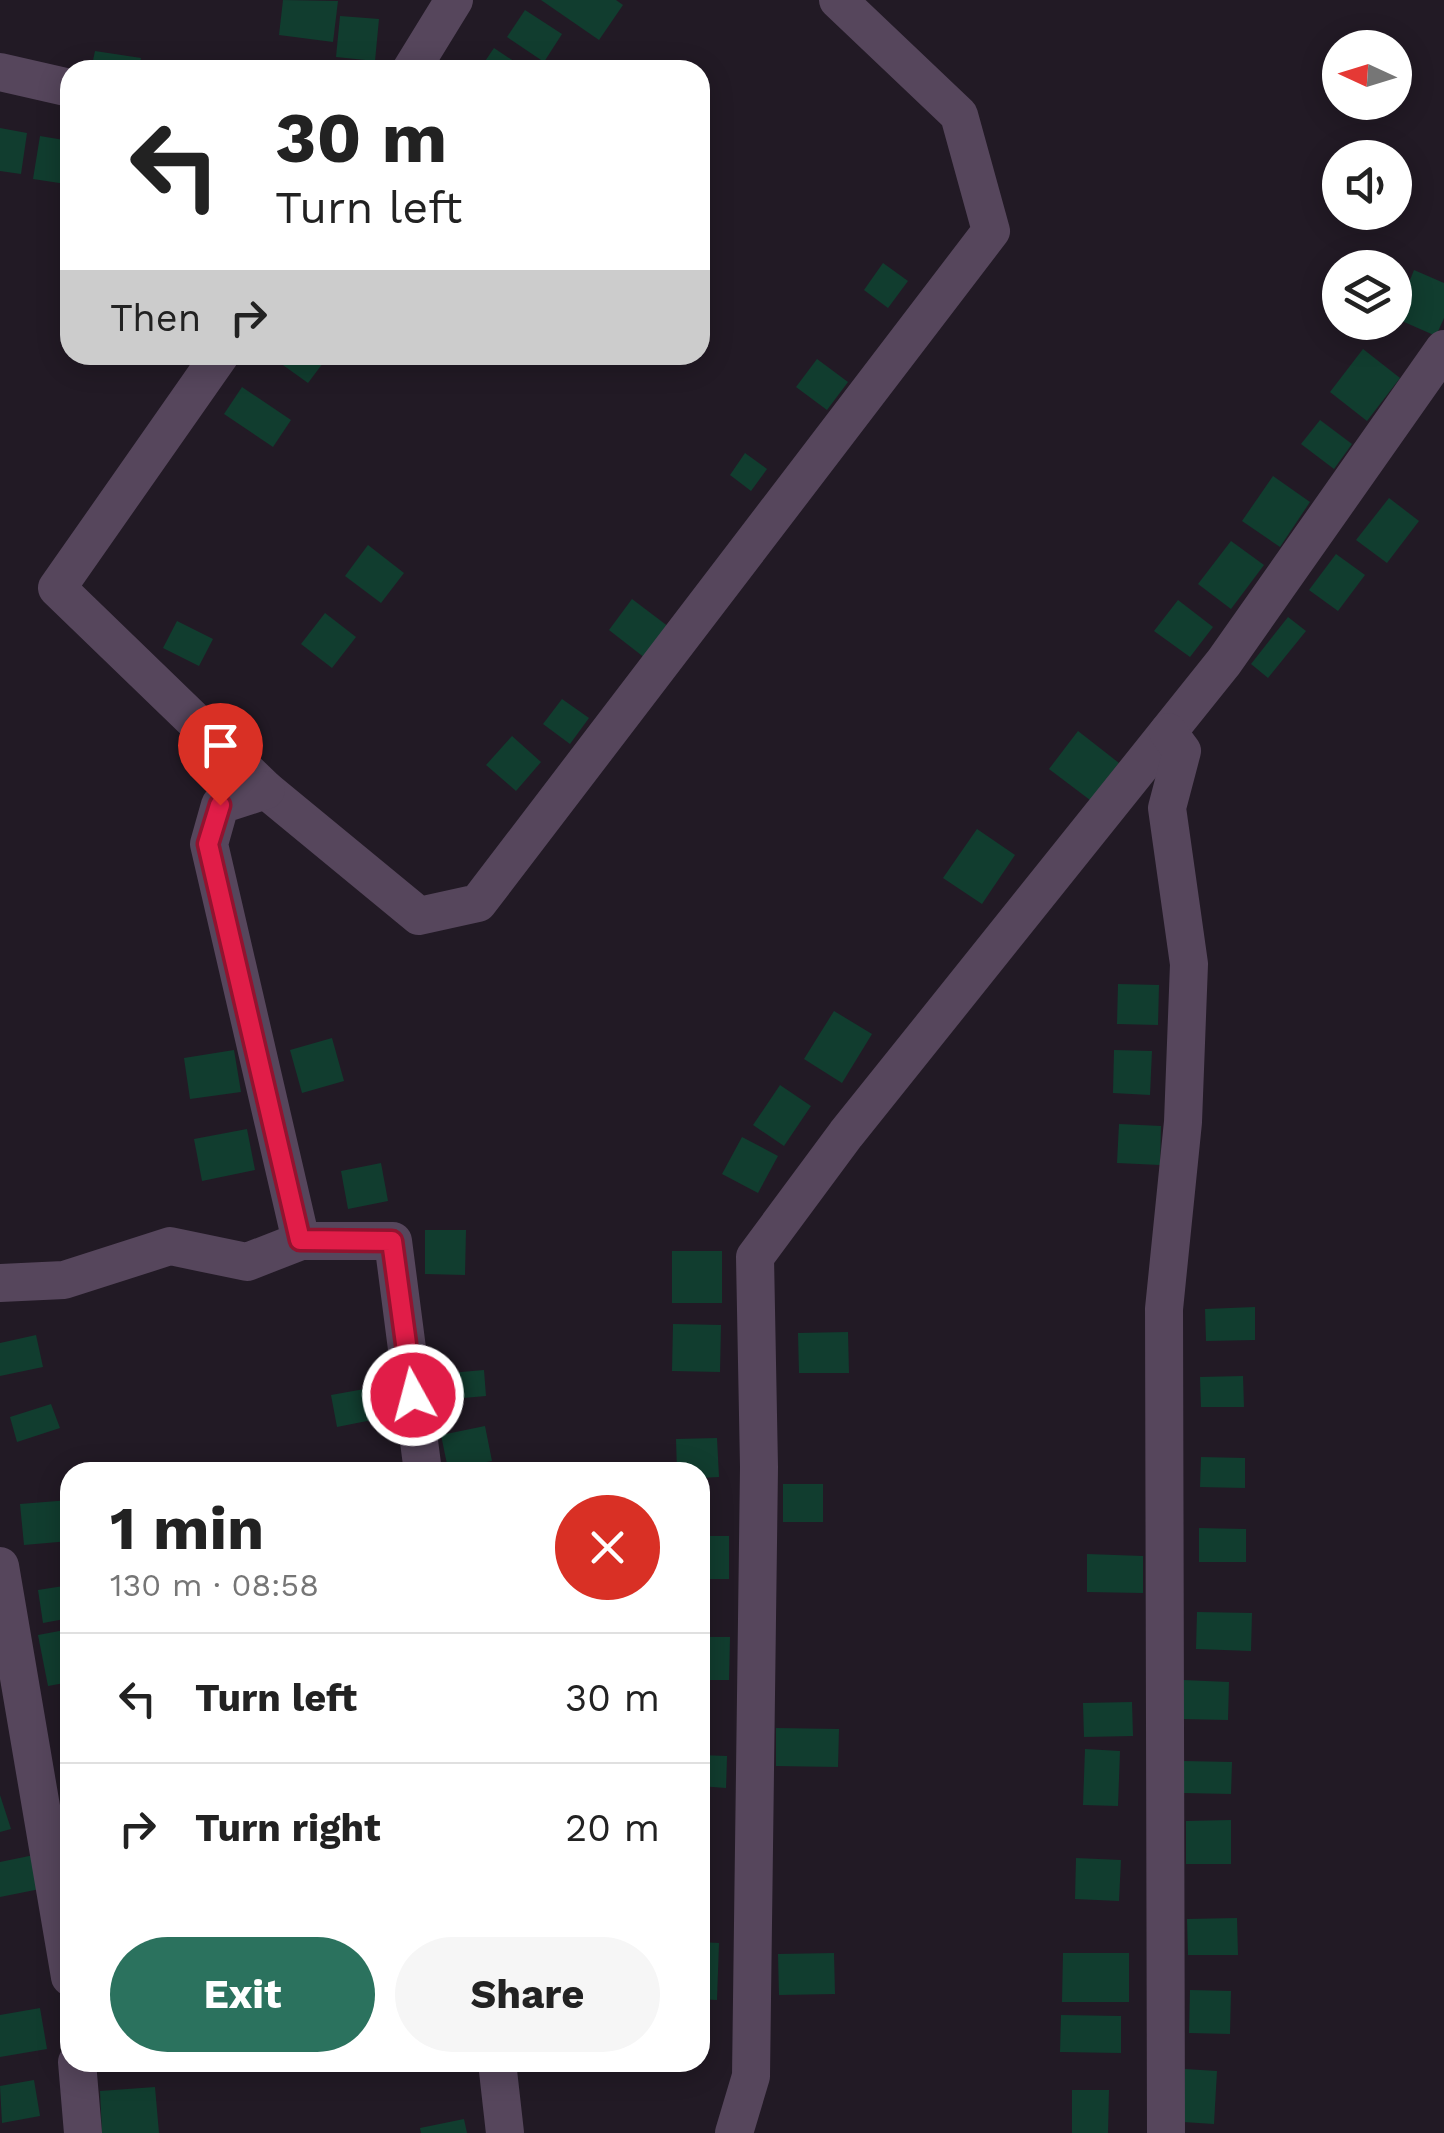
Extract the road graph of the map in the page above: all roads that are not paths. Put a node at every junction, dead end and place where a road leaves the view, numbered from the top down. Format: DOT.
graph roads {
  1 [pos="454,0"];
  2 [pos="838,0"];
  3 [pos="417,60"];
  4 [pos="0,72"];
  5 [pos="60,86"];
  6 [pos="1444,349"];
  7 [pos="213,365"];
  8 [pos="1168,732"];
  9 [pos="266,790"];
  10 [pos="300,1240"];
  11 [pos="0,1283"];
  12 [pos="422,1462"];
  13 [pos="0,1566"];
  14 [pos="60,1918"];
  15 [pos="78,2072"];
  16 [pos="498,2072"];
  17 [pos="82,2133"];
  18 [pos="505,2133"];
  19 [pos="734,2133"];
  20 [pos="1166,2133"];
  1 -- 3 [label="street"];
  2 -- 9 [label="street"];
  4 -- 5 [label="street"];
  6 -- 8 [label="street"];
  7 -- 9 [label="street"];
  8 -- 19 [label="street"];
  8 -- 20 [label="street"];
  9 -- 10 [label="street"];
  10 -- 11 [label="street"];
  10 -- 12 [label="street"];
  13 -- 14 [label="street"];
  15 -- 17 [label="street"];
  16 -- 18 [label="street"];
}
